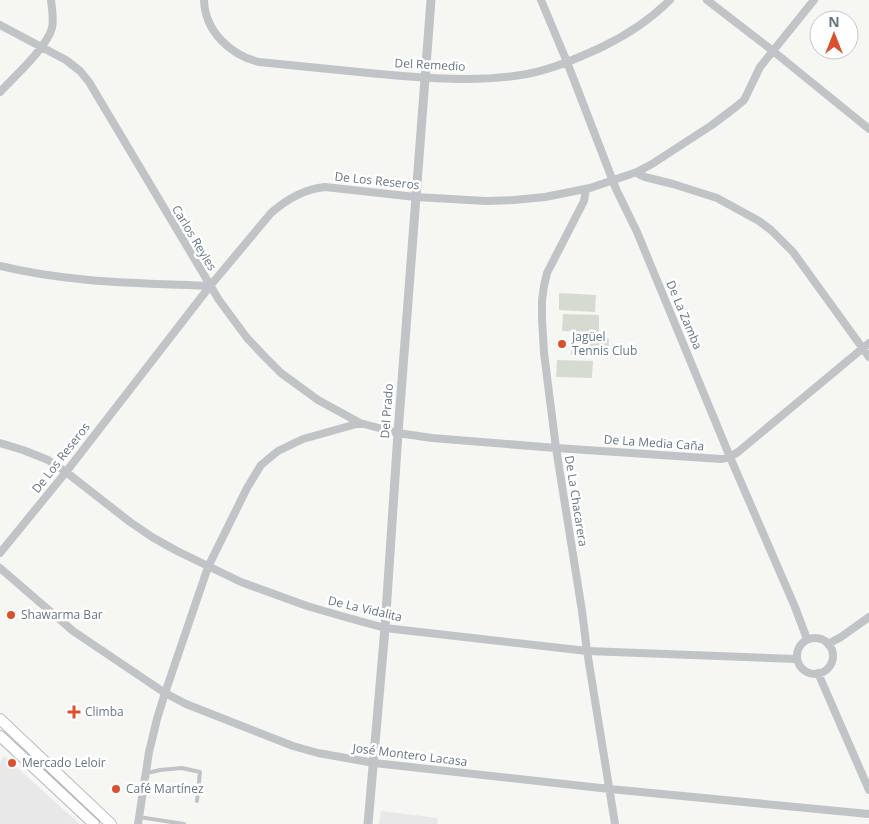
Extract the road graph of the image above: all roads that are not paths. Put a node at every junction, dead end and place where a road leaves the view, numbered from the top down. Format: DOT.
graph roads {
  1 [pos="51,0"];
  2 [pos="204,0"];
  3 [pos="431,0"];
  4 [pos="541,0"];
  5 [pos="670,0"];
  6 [pos="707,0"];
  7 [pos="814,0"];
  8 [pos="0,25"];
  9 [pos="42,48"];
  10 [pos="773,51"];
  11 [pos="567,62"];
  12 [pos="425,78"];
  13 [pos="0,92"];
  14 [pos="869,130"];
  15 [pos="637,172"];
  16 [pos="613,180"];
  17 [pos="586,189"];
  18 [pos="416,198"];
  19 [pos="0,266"];
  20 [pos="210,286"];
  21 [pos="866,346"];
  22 [pos="869,357"];
  23 [pos="360,423"];
  24 [pos="398,433"];
  25 [pos="0,443"];
  26 [pos="556,448"];
  27 [pos="730,457"];
  28 [pos="66,472"];
  29 [pos="0,553"];
  30 [pos="208,567"];
  31 [pos="0,568"];
  32 [pos="869,617"];
  33 [pos="385,628"];
  34 [pos="806,639"];
  35 [pos="828,644"];
  36 [pos="587,652"];
  37 [pos="797,659"];
  38 [pos="818,673"];
  39 [pos="165,693"];
  40 [pos="0,719"];
  41 [pos="0,736"];
  42 [pos="374,763"];
  43 [pos="145,773"];
  44 [pos="610,789"];
  45 [pos="869,790"];
  46 [pos="197,801"];
  47 [pos="869,814"];
  48 [pos="138,821"];
  49 [pos="94,824"];
  50 [pos="111,824"];
  51 [pos="184,824"];
  52 [pos="368,824"];
  53 [pos="615,824"];
  1 -- 9 [label="street"];
  2 -- 12 [label="street, Del Remedio"];
  3 -- 12 [label="street, Del Prado"];
  4 -- 11 [label="street, De La Zamba"];
  5 -- 11 [label="street, Del Remedio"];
  6 -- 10 [label="street"];
  7 -- 10 [label="street, De Los Reseros"];
  8 -- 9 [label="street, Carlos Reyles"];
  9 -- 13 [label="street"];
  9 -- 20 [label="street, Carlos Reyles"];
  10 -- 14 [label="street"];
  10 -- 15 [label="street, De Los Reseros"];
  11 -- 12 [label="street, Del Remedio"];
  11 -- 16 [label="street, De La Zamba"];
  12 -- 18 [label="street, Del Prado"];
  15 -- 16 [label="street, De Los Reseros"];
  15 -- 21 [label="street"];
  16 -- 17 [label="street, De Los Reseros"];
  16 -- 27 [label="street, De La Zamba"];
  17 -- 18 [label="street, De Los Reseros"];
  17 -- 26 [label="street, De La Chacarera"];
  18 -- 20 [label="street, De Los Reseros"];
  18 -- 24 [label="street, Del Prado"];
  19 -- 20 [label="street"];
  20 -- 23 [label="street, Carlos Reyles"];
  20 -- 28 [label="street, De Los Reseros"];
  21 -- 22 [label="street"];
  21 -- 27 [label="street"];
  23 -- 24 [label="street, Carlos Reyles"];
  23 -- 30 [label="street"];
  24 -- 26 [label="street, De La Media Caña"];
  24 -- 33 [label="street, Del Prado"];
  25 -- 28 [label="street, De La Vidalita"];
  26 -- 27 [label="street, De La Media Caña"];
  26 -- 36 [label="street, De La Chacarera"];
  27 -- 34 [label="street, De La Zamba"];
  28 -- 29 [label="street, De Los Reseros"];
  28 -- 30 [label="street, De La Vidalita"];
  30 -- 33 [label="street, De La Vidalita"];
  30 -- 39 [label="street"];
  31 -- 39 [label="street, José Montero Lacasa"];
  32 -- 35 [label="street"];
  33 -- 36 [label="street, De La Vidalita"];
  33 -- 42 [label="street, Del Prado"];
  34 -- 35 [label="street"];
  34 -- 37 [label="street"];
  35 -- 38 [label="street"];
  36 -- 37 [label="street, De La Vidalita"];
  36 -- 44 [label="street, De La Chacarera"];
  37 -- 38 [label="street"];
  38 -- 45 [label="street"];
  39 -- 42 [label="street, José Montero Lacasa"];
  39 -- 43 [label="street"];
  40 -- 50 [label="main road"];
  41 -- 49 [label="main road"];
  42 -- 44 [label="street, José Montero Lacasa"];
  42 -- 52 [label="street, Del Prado"];
  43 -- 46 [label="lane"];
  43 -- 48 [label="street"];
  44 -- 47 [label="street, José Montero Lacasa"];
  44 -- 53 [label="street, De La Chacarera"];
  48 -- 51 [label="lane"];
}
